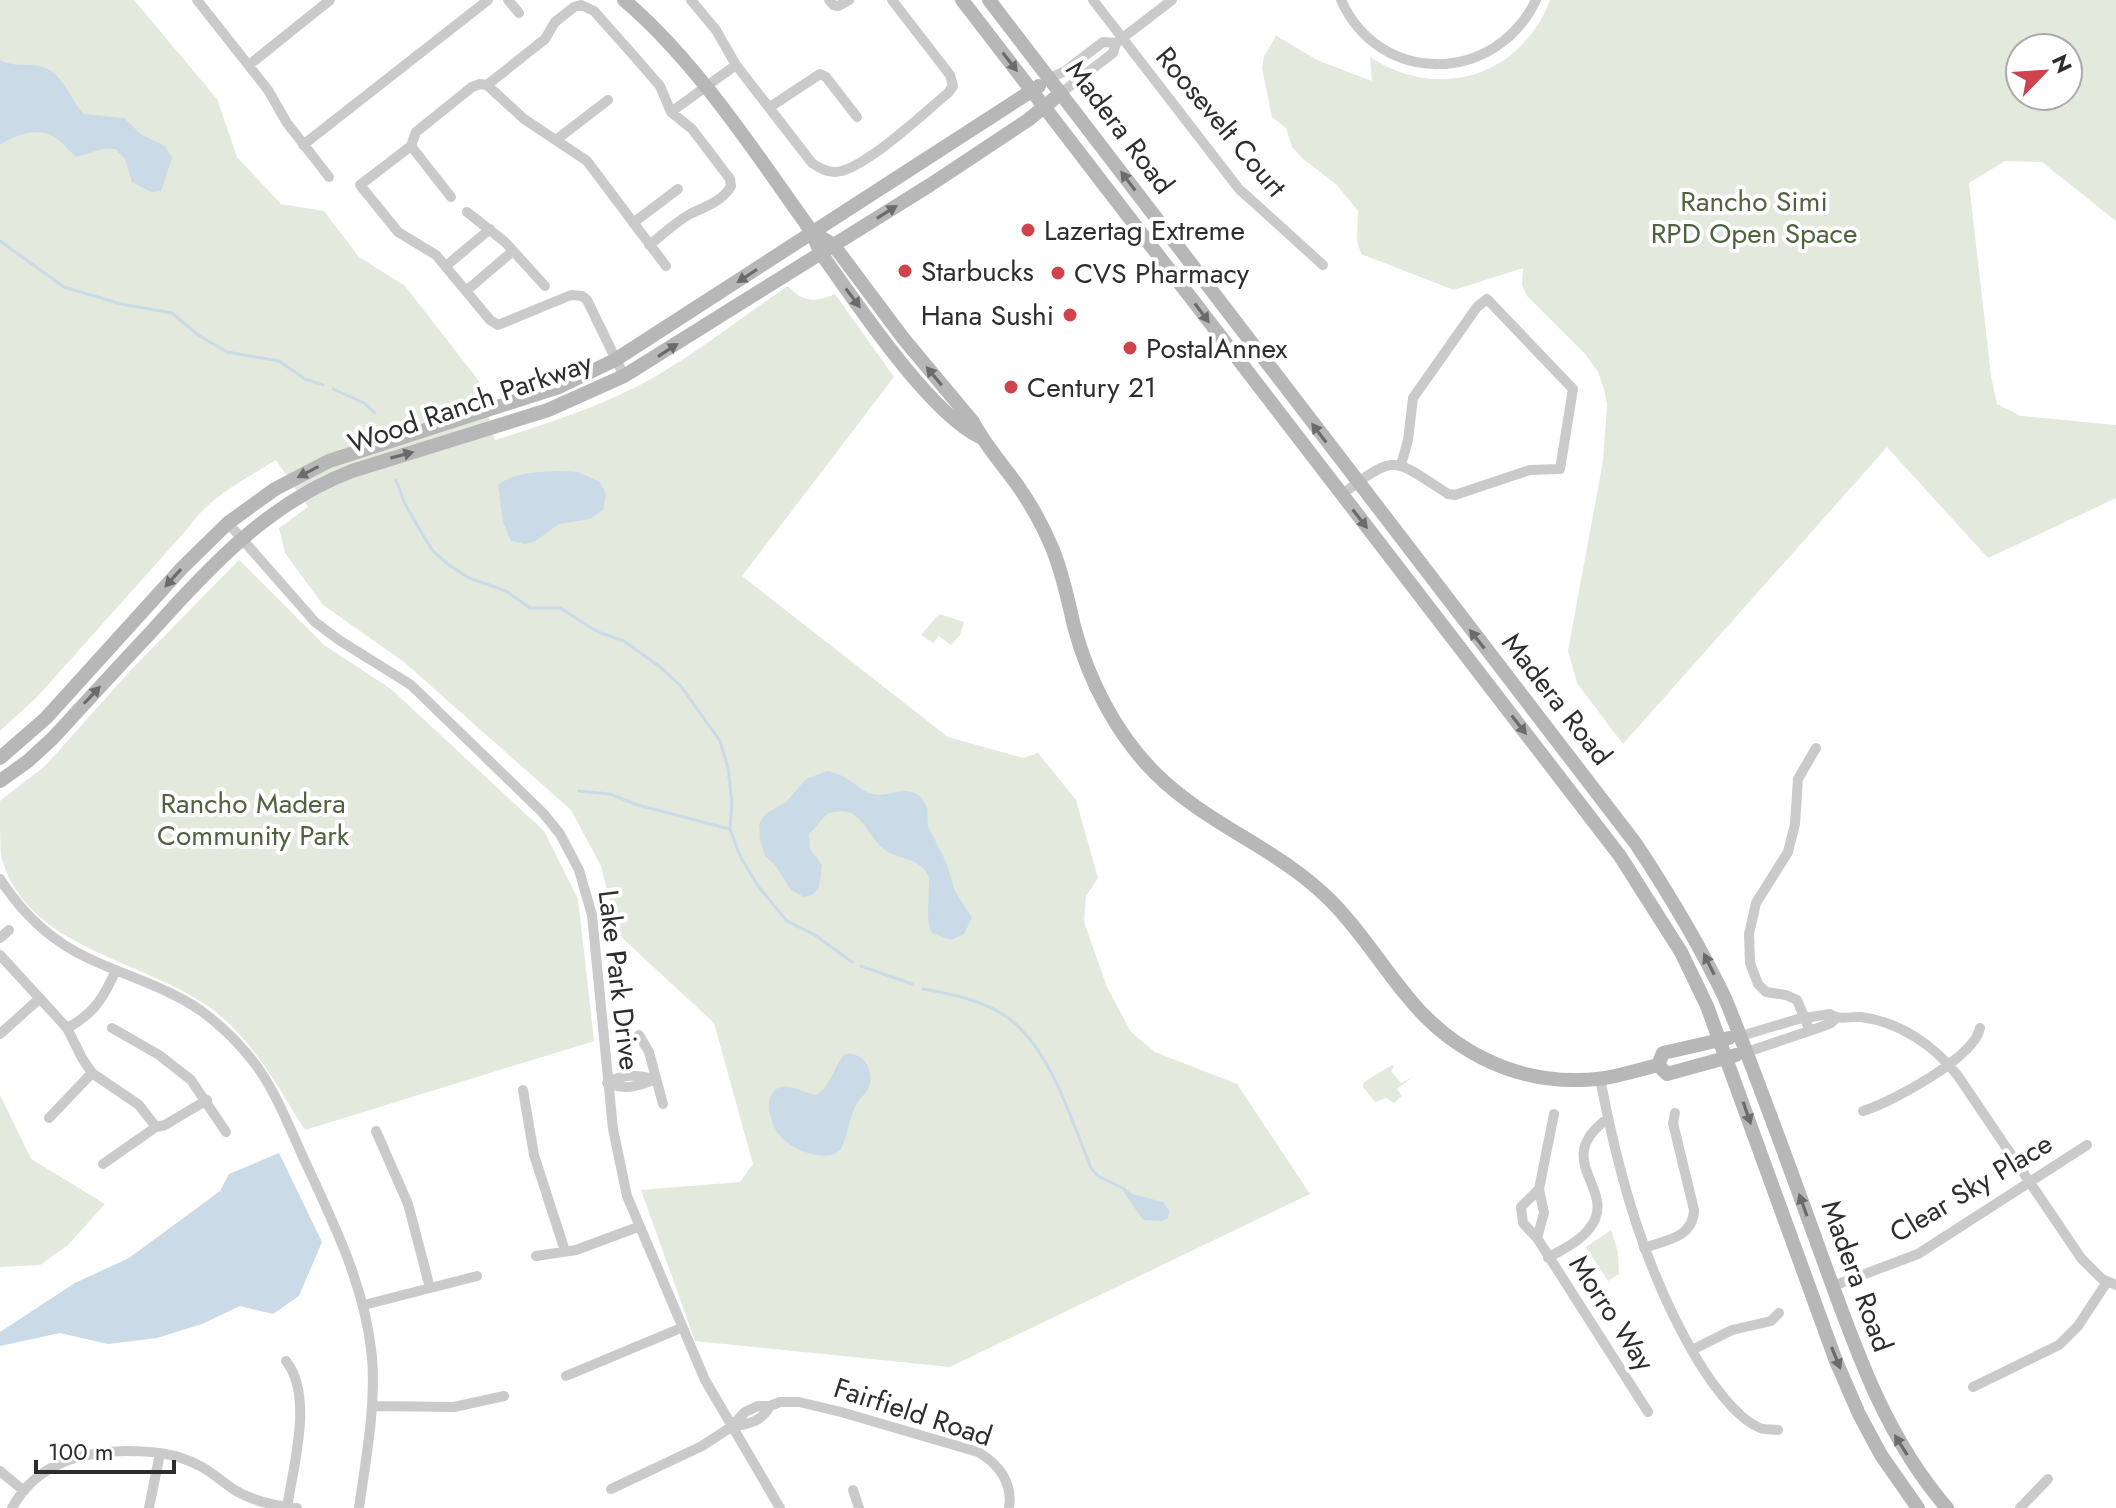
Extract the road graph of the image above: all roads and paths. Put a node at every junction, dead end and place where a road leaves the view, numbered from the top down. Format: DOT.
graph roads {
  1 [pos="197,0"];
  2 [pos="330,0"];
  3 [pos="488,0"];
  4 [pos="508,0"];
  5 [pos="624,0"];
  6 [pos="691,0"];
  7 [pos="829,0"];
  8 [pos="849,0"];
  9 [pos="892,0"];
  10 [pos="962,0"];
  11 [pos="989,0"];
  12 [pos="1093,0"];
  13 [pos="1172,0"];
  14 [pos="1341,0"];
  15 [pos="1536,0"];
  16 [pos="519,13"];
  17 [pos="1119,41"];
  18 [pos="249,65"];
  19 [pos="736,65"];
  20 [pos="1050,78"];
  21 [pos="487,85"];
  22 [pos="705,88"];
  23 [pos="1032,90"];
  24 [pos="1061,93"];
  25 [pos="608,100"];
  26 [pos="770,107"];
  27 [pos="1044,107"];
  28 [pos="671,112"];
  29 [pos="857,117"];
  30 [pos="556,140"];
  31 [pos="303,145"];
  32 [pos="411,146"];
  33 [pos="329,177"];
  34 [pos="678,189"];
  35 [pos="451,197"];
  36 [pos="467,212"];
  37 [pos="633,223"];
  38 [pos="490,229"];
  39 [pos="812,232"];
  40 [pos="649,245"];
  41 [pos="826,248"];
  42 [pos="513,251"];
  43 [pos="1323,265"];
  44 [pos="446,266"];
  45 [pos="666,266"];
  46 [pos="545,286"];
  47 [pos="466,291"];
  48 [pos="615,360"];
  49 [pos="624,376"];
  50 [pos="1401,465"];
  51 [pos="1357,483"];
  52 [pos="1341,495"];
  53 [pos="228,523"];
  54 [pos="242,537"];
  55 [pos="1816,748"];
  56 [pos="0,758"];
  57 [pos="0,781"];
  58 [pos="0,879"];
  59 [pos="0,955"];
  60 [pos="116,970"];
  61 [pos="39,999"];
  62 [pos="1806,1017"];
  63 [pos="1836,1018"];
  64 [pos="67,1028"];
  65 [pos="112,1028"];
  66 [pos="1980,1028"];
  67 [pos="1810,1031"];
  68 [pos="0,1034"];
  69 [pos="639,1035"];
  70 [pos="1741,1036"];
  71 [pos="1722,1040"];
  72 [pos="1747,1052"];
  73 [pos="1728,1057"];
  74 [pos="1949,1064"];
  75 [pos="1658,1065"];
  76 [pos="92,1073"];
  77 [pos="1600,1078"];
  78 [pos="656,1079"];
  79 [pos="607,1083"];
  80 [pos="523,1090"];
  81 [pos="207,1100"];
  82 [pos="663,1104"];
  83 [pos="1863,1111"];
  84 [pos="1675,1113"];
  85 [pos="1554,1114"];
  86 [pos="49,1118"];
  87 [pos="1607,1119"];
  88 [pos="156,1127"];
  89 [pos="376,1131"];
  90 [pos="226,1132"];
  91 [pos="2087,1145"];
  92 [pos="103,1164"];
  93 [pos="2030,1183"];
  94 [pos="1539,1189"];
  95 [pos="638,1227"];
  96 [pos="1537,1238"];
  97 [pos="1644,1248"];
  98 [pos="565,1251"];
  99 [pos="536,1256"];
  100 [pos="1548,1258"];
  101 [pos="477,1276"];
  102 [pos="2111,1284"];
  103 [pos="1833,1286"];
  104 [pos="430,1288"];
  105 [pos="364,1305"];
  106 [pos="1779,1313"];
  107 [pos="681,1328"];
  108 [pos="1692,1350"];
  109 [pos="286,1361"];
  110 [pos="566,1376"];
  111 [pos="1973,1387"];
  112 [pos="504,1396"];
  113 [pos="372,1406"];
  114 [pos="1648,1412"];
  115 [pos="731,1427"];
  116 [pos="1778,1430"];
  117 [pos="160,1453"];
  118 [pos="0,1471"];
  119 [pos="2048,1479"];
  120 [pos="611,1489"];
  121 [pos="853,1490"];
  122 [pos="24,1491"];
  123 [pos="12,1508"];
  124 [pos="149,1508"];
  125 [pos="287,1508"];
  126 [pos="297,1508"];
  127 [pos="359,1508"];
  128 [pos="780,1508"];
  129 [pos="859,1508"];
  130 [pos="1009,1508"];
  131 [pos="1918,1508"];
  132 [pos="1947,1508"];
  133 [pos="2020,1508"];
  1 -- 18 [label="street"];
  2 -- 18 [label="street"];
  3 -- 31 [label="street"];
  4 -- 16 [label="street"];
  5 -- 22 [label="main road"];
  6 -- 19 [label="street"];
  7 -- 8 [label="street"];
  9 -- 26 [label="street"];
  10 -- 23 [label="main road, Madera Road, one-way"];
  11 -- 20 [label="main road, Madera Road"];
  12 -- 17 [label="street, Roosevelt Court"];
  13 -- 17 [label="street, Wood Ranch Parkway"];
  14 -- 15 [label="street"];
  17 -- 20 [label="street, Wood Ranch Parkway"];
  17 -- 24 [label="street, Wood Ranch Parkway"];
  17 -- 43 [label="street, Roosevelt Court"];
  18 -- 31 [label="street"];
  19 -- 22 [label="street"];
  19 -- 26 [label="street"];
  20 -- 23 [label="main road, Wood Ranch Parkway"];
  20 -- 24 [label="main road, Madera Road"];
  21 -- 28 [label="street"];
  21 -- 30 [label="street"];
  21 -- 32 [label="street"];
  22 -- 28 [label="street"];
  22 -- 39 [label="main road"];
  23 -- 27 [label="main road, Madera Road"];
  23 -- 39 [label="main road, Wood Ranch Parkway"];
  24 -- 27 [label="main road, Wood Ranch Parkway"];
  51 -- 24 [label="main road, Madera Road, one-way"];
  25 -- 30 [label="street"];
  26 -- 29 [label="street"];
  41 -- 27 [label="main road, Wood Ranch Parkway, one-way"];
  27 -- 52 [label="main road, Madera Road, one-way"];
  28 -- 40 [label="street"];
  30 -- 37 [label="street"];
  31 -- 33 [label="street"];
  32 -- 35 [label="street"];
  32 -- 44 [label="street"];
  34 -- 37 [label="street"];
  36 -- 38 [label="street"];
  37 -- 40 [label="street"];
  38 -- 42 [label="street"];
  38 -- 44 [label="street"];
  39 -- 41 [label="main road"];
  39 -- 48 [label="main road, Wood Ranch Parkway, one-way"];
  40 -- 45 [label="street"];
  49 -- 41 [label="main road, Wood Ranch Parkway, one-way"];
  41 -- 77 [label="main road"];
  42 -- 46 [label="street"];
  42 -- 47 [label="street"];
  44 -- 47 [label="street"];
  47 -- 48 [label="street"];
  48 -- 49 [label="street"];
  48 -- 53 [label="main road, Wood Ranch Parkway, one-way"];
  54 -- 49 [label="main road, Wood Ranch Parkway, one-way"];
  50 -- 50 [label="street"];
  50 -- 51 [label="street"];
  51 -- 52 [label="street"];
  70 -- 51 [label="main road, Madera Road, one-way"];
  52 -- 71 [label="main road, Madera Road, one-way"];
  53 -- 54 [label="street, Lake Park Drive"];
  53 -- 56 [label="main road, Wood Ranch Parkway, one-way"];
  57 -- 54 [label="main road, Wood Ranch Parkway, one-way"];
  54 -- 79 [label="street, Lake Park Drive"];
  55 -- 62 [label="street"];
  58 -- 60 [label="street"];
  59 -- 61 [label="street"];
  60 -- 64 [label="street"];
  60 -- 105 [label="street"];
  61 -- 64 [label="street"];
  61 -- 68 [label="street"];
  62 -- 63 [label="street"];
  62 -- 67 [label="street"];
  62 -- 70 [label="street"];
  63 -- 67 [label="street"];
  63 -- 74 [label="street"];
  64 -- 76 [label="street"];
  65 -- 81 [label="street"];
  66 -- 74 [label="street"];
  67 -- 72 [label="street"];
  69 -- 78 [label="street"];
  70 -- 71 [label="main road"];
  70 -- 72 [label="main road, Madera Road"];
  71 -- 73 [label="main road, Madera Road"];
  71 -- 75 [label="main road"];
  72 -- 73 [label="main road"];
  103 -- 72 [label="main road, Madera Road, one-way"];
  73 -- 75 [label="main road"];
  73 -- 131 [label="main road, Madera Road, one-way"];
  74 -- 83 [label="street"];
  74 -- 93 [label="street"];
  75 -- 77 [label="main road"];
  76 -- 86 [label="street"];
  76 -- 88 [label="street"];
  77 -- 87 [label="street"];
  78 -- 79 [label="street"];
  78 -- 82 [label="street"];
  79 -- 95 [label="street, Lake Park Drive"];
  80 -- 98 [label="street"];
  81 -- 88 [label="street"];
  81 -- 90 [label="street"];
  84 -- 97 [label="street"];
  85 -- 94 [label="street, Morro Way"];
  87 -- 97 [label="street"];
  87 -- 100 [label="street"];
  88 -- 92 [label="street"];
  89 -- 104 [label="street"];
  91 -- 93 [label="street, Clear Sky Place"];
  93 -- 102 [label="street"];
  93 -- 103 [label="street, Clear Sky Place"];
  94 -- 96 [label="street, Morro Way"];
  94 -- 96 [label="street, Morro Way"];
  95 -- 98 [label="street"];
  95 -- 107 [label="street, Lake Park Drive"];
  96 -- 100 [label="street, Morro Way"];
  97 -- 108 [label="street"];
  98 -- 99 [label="street"];
  100 -- 114 [label="street, Morro Way"];
  101 -- 104 [label="street"];
  102 -- 111 [label="street"];
  132 -- 103 [label="main road, Madera Road, one-way"];
  104 -- 105 [label="street"];
  105 -- 113 [label="street"];
  106 -- 108 [label="street"];
  107 -- 110 [label="street"];
  107 -- 115 [label="street, Lake Park Drive"];
  108 -- 116 [label="street"];
  109 -- 125 [label="street"];
  112 -- 113 [label="street"];
  113 -- 127 [label="street"];
  115 -- 120 [label="street, Fairfield Road"];
  115 -- 128 [label="street, Lake Park Drive"];
  115 -- 130 [label="street, Fairfield Road"];
  117 -- 122 [label="street"];
  117 -- 124 [label="street"];
  117 -- 125 [label="street"];
  118 -- 122 [label="street"];
  119 -- 133 [label="street"];
  121 -- 129 [label="street"];
  122 -- 123 [label="street"];
  125 -- 126 [label="street"];
}
